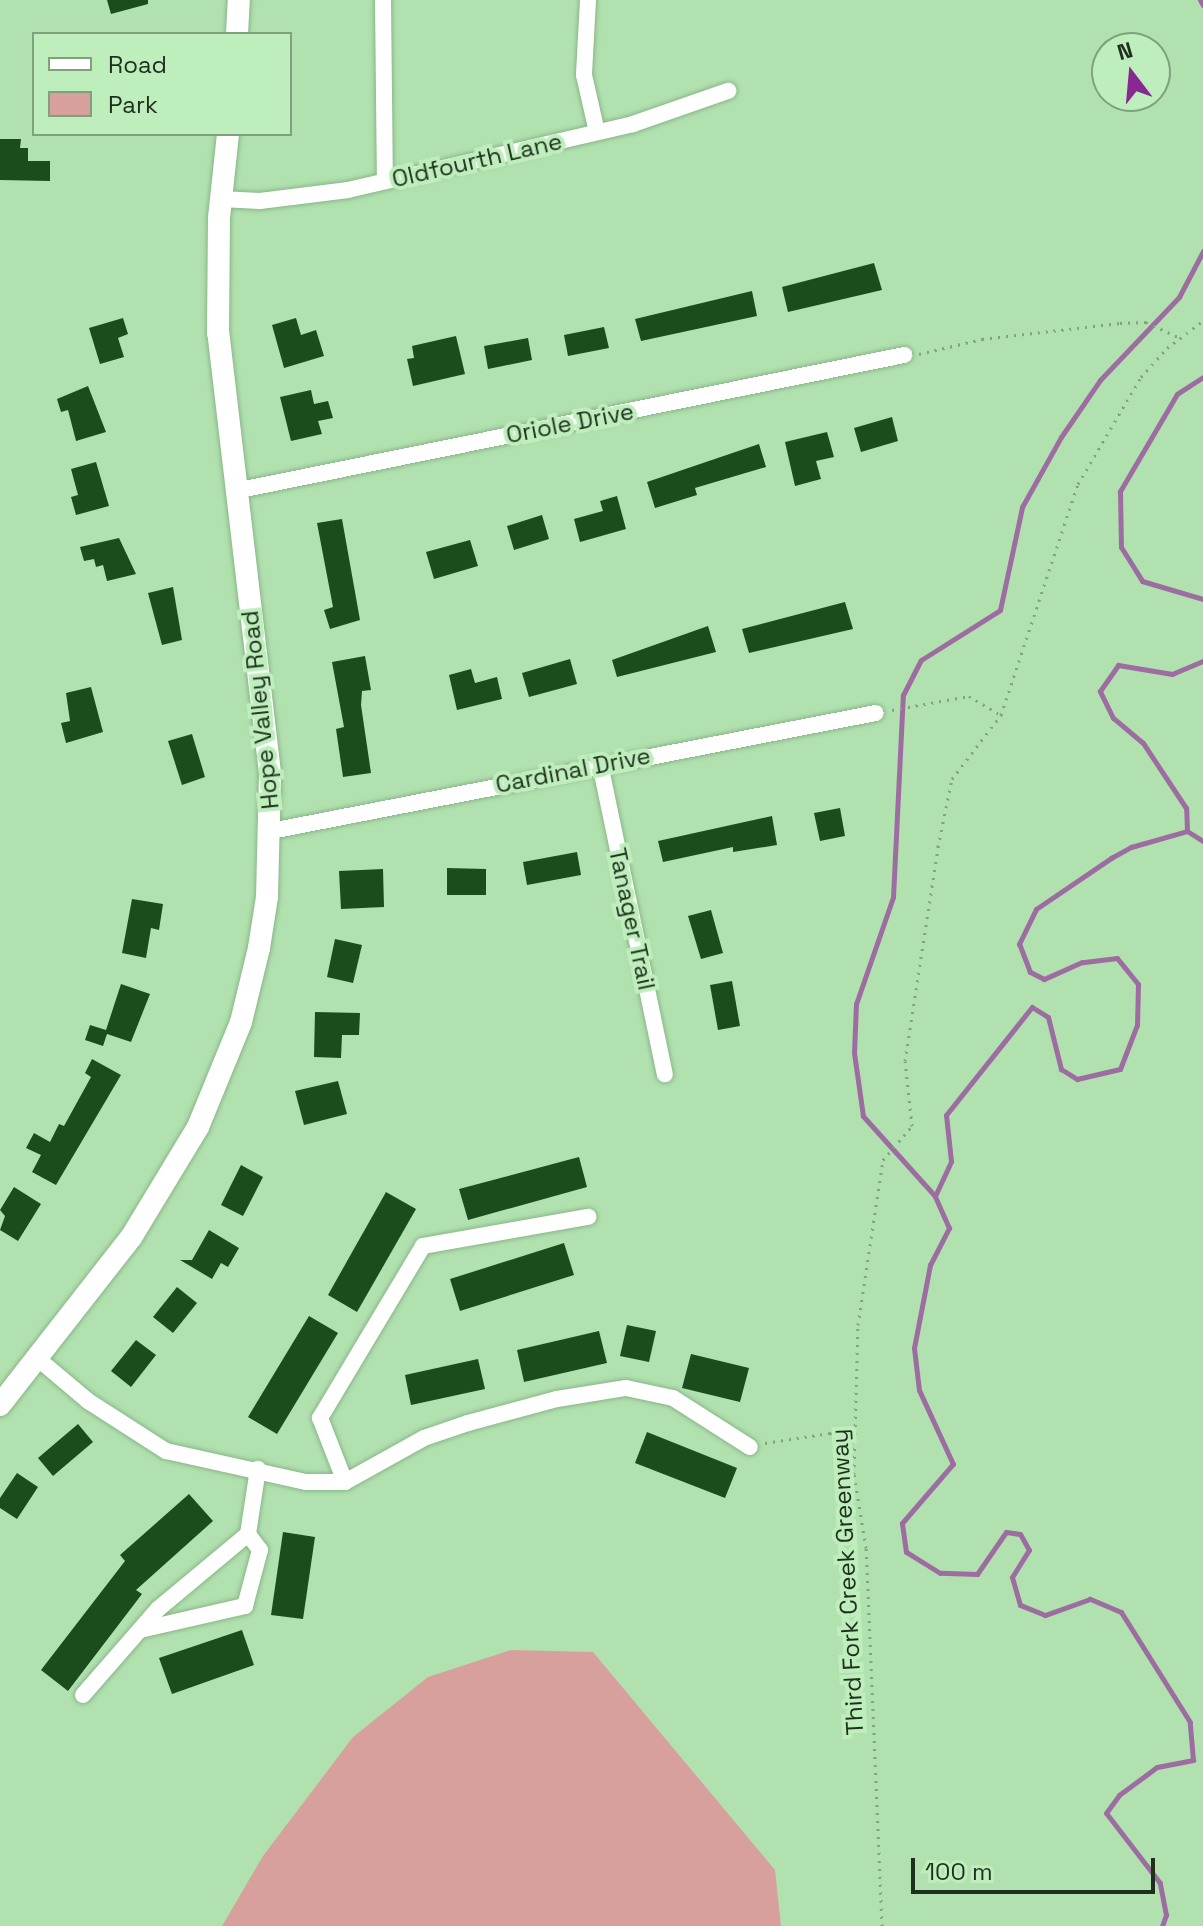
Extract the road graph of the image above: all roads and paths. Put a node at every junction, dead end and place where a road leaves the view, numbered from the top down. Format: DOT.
graph roads {
  1 [pos="239,0"];
  2 [pos="383,0"];
  3 [pos="588,0"];
  4 [pos="237,32"];
  5 [pos="728,91"];
  6 [pos="597,132"];
  7 [pos="228,136"];
  8 [pos="385,181"];
  9 [pos="221,199"];
  10 [pos="1203,321"];
  11 [pos="1181,338"];
  12 [pos="904,355"];
  13 [pos="235,491"];
  14 [pos="902,708"];
  15 [pos="876,713"];
  16 [pos="1001,715"];
  17 [pos="600,764"];
  18 [pos="271,831"];
  19 [pos="665,1074"];
  20 [pos="588,1217"];
  21 [pos="37,1358"];
  22 [pos="0,1405"];
  23 [pos="855,1442"];
  24 [pos="750,1447"];
  25 [pos="258,1469"];
  26 [pos="345,1482"];
  27 [pos="248,1534"];
  28 [pos="140,1630"];
  29 [pos="83,1695"];
  30 [pos="882,1926"];
  1 -- 4 [label="main road"];
  2 -- 8 [label="street"];
  3 -- 6 [label="street"];
  5 -- 6 [label="street, Oldfourth Lane"];
  6 -- 8 [label="street, Oldfourth Lane"];
  7 -- 9 [label="main road, Hope Valley Road"];
  8 -- 9 [label="street, Oldfourth Lane"];
  9 -- 13 [label="main road, Hope Valley Road"];
  10 -- 11 [label="path, Third Fork Creek Greenway"];
  11 -- 12 [label="path"];
  11 -- 16 [label="path, Third Fork Creek Greenway"];
  12 -- 13 [label="street, Oriole Drive"];
  13 -- 18 [label="main road, Hope Valley Road"];
  14 -- 16 [label="path"];
  15 -- 17 [label="street, Cardinal Drive"];
  16 -- 23 [label="path, Third Fork Creek Greenway"];
  17 -- 18 [label="street, Cardinal Drive"];
  17 -- 19 [label="street, Tanager Trail"];
  18 -- 21 [label="main road, Hope Valley Road"];
  20 -- 26 [label="street"];
  21 -- 22 [label="main road, Hope Valley Road"];
  21 -- 25 [label="street"];
  23 -- 24 [label="path"];
  23 -- 30 [label="path, Third Fork Creek Greenway"];
  24 -- 26 [label="street"];
  25 -- 26 [label="street"];
  25 -- 27 [label="street"];
  27 -- 28 [label="street"];
  27 -- 28 [label="street"];
  28 -- 29 [label="street"];
}
